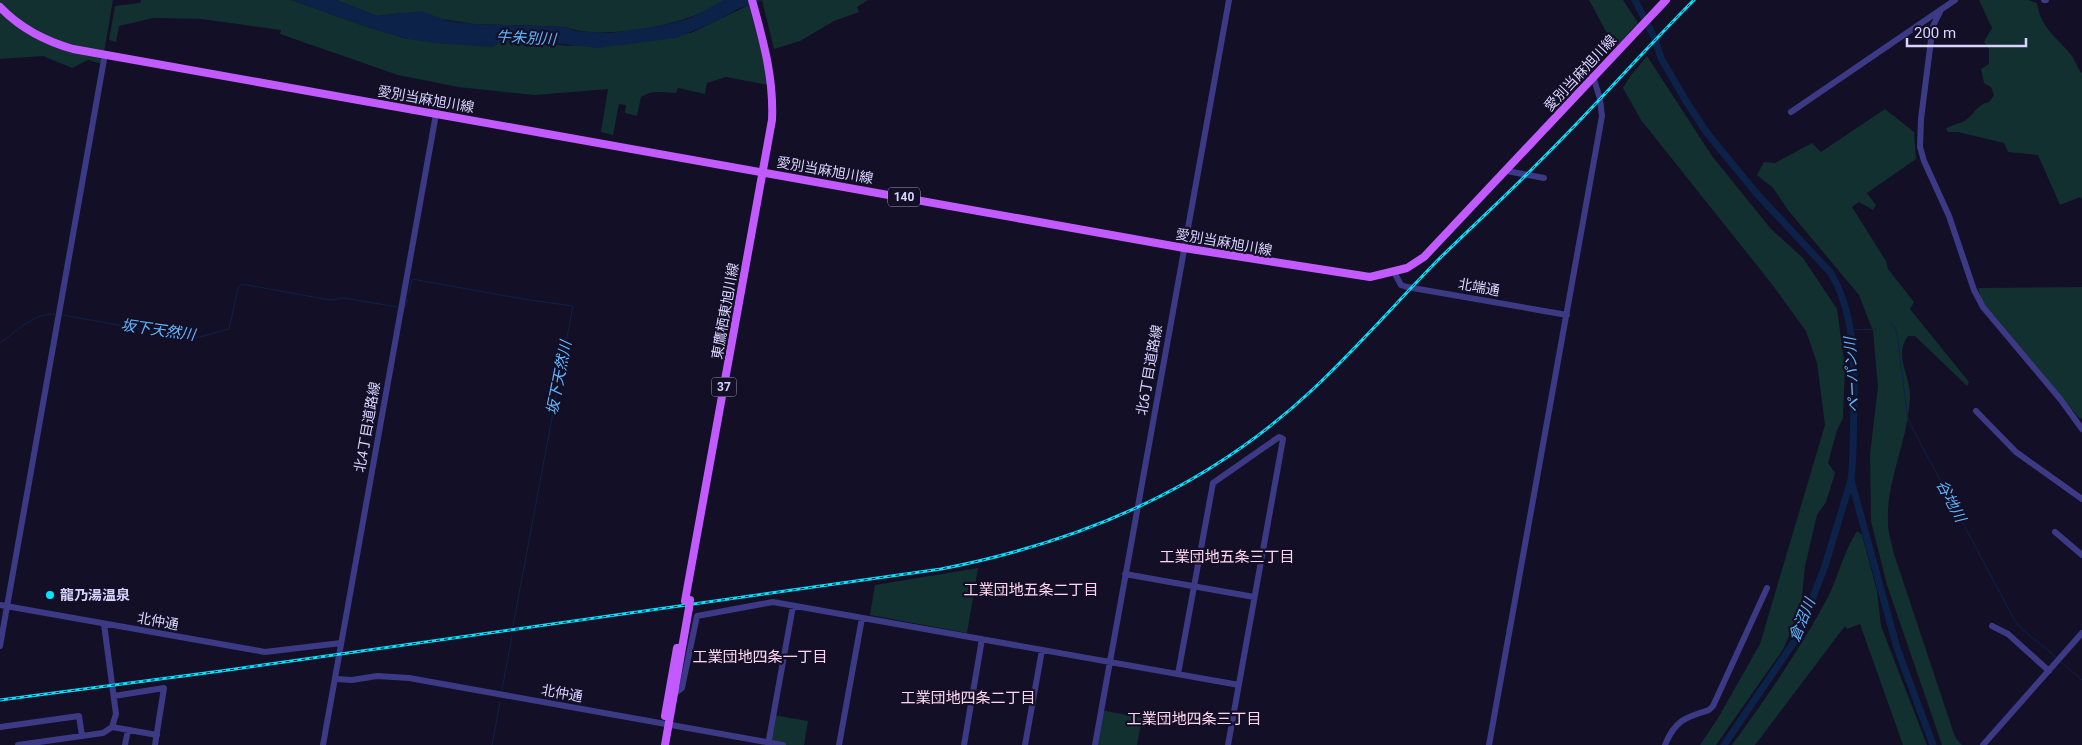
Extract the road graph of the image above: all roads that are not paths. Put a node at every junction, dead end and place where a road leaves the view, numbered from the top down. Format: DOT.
graph roads {
  1 [pos="752,0"];
  2 [pos="757,0"];
  3 [pos="1229,0"];
  4 [pos="1666,0"];
  5 [pos="1955,0"];
  6 [pos="0,7"];
  7 [pos="1940,12"];
  8 [pos="764,37"];
  9 [pos="105,54"];
  10 [pos="1593,76"];
  11 [pos="1791,112"];
  12 [pos="436,114"];
  13 [pos="1507,171"];
  14 [pos="765,172"];
  15 [pos="1544,178"];
  16 [pos="1184,248"];
  17 [pos="1394,272"];
  18 [pos="1567,315"];
  19 [pos="1976,411"];
  20 [pos="2082,429"];
  21 [pos="2082,499"];
  22 [pos="2055,532"];
  23 [pos="2082,555"];
  24 [pos="1125,574"];
  25 [pos="1194,586"];
  26 [pos="1767,588"];
  27 [pos="1254,597"];
  28 [pos="687,604"];
  29 [pos="3,605"];
  30 [pos="793,606"];
  31 [pos="862,618"];
  32 [pos="104,624"];
  33 [pos="1992,626"];
  34 [pos="2082,633"];
  35 [pos="982,639"];
  36 [pos="341,643"];
  37 [pos="0,646"];
  38 [pos="1042,650"];
  39 [pos="1109,662"];
  40 [pos="2049,671"];
  41 [pos="1178,674"];
  42 [pos="335,679"];
  43 [pos="1239,685"];
  44 [pos="674,694"];
  45 [pos="114,696"];
  46 [pos="666,724"];
  47 [pos="112,727"];
  48 [pos="0,728"];
  49 [pos="128,730"];
  50 [pos="157,735"];
  51 [pos="82,736"];
  52 [pos="768,744"];
  53 [pos="18,745"];
  54 [pos="125,745"];
  55 [pos="155,745"];
  56 [pos="323,745"];
  57 [pos="660,745"];
  58 [pos="665,745"];
  59 [pos="783,745"];
  60 [pos="839,745"];
  61 [pos="964,745"];
  62 [pos="1025,745"];
  63 [pos="1095,745"];
  64 [pos="1228,745"];
  65 [pos="1489,745"];
  66 [pos="1664,745"];
  67 [pos="1983,745"];
  1 -- 8 [label="main road, 東鷹栖東旭川線 / 37"];
  2 -- 8 [label="main road, 東鷹栖東旭川線 / 37"];
  3 -- 16 [label="street, 北6丁目道路線"];
  4 -- 10 [label="main road, 愛別当麻旭川線 / 140"];
  5 -- 7 [label="street"];
  6 -- 9 [label="main road, 愛別当麻旭川線 / 140"];
  7 -- 11 [label="street"];
  7 -- 20 [label="street"];
  8 -- 14 [label="main road, 東鷹栖東旭川線 / 37"];
  9 -- 12 [label="main road, 愛別当麻旭川線 / 140"];
  9 -- 29 [label="street"];
  10 -- 13 [label="main road, 愛別当麻旭川線 / 140"];
  10 -- 18 [label="street"];
  12 -- 14 [label="main road, 愛別当麻旭川線 / 140"];
  12 -- 36 [label="street, 北4丁目道路線"];
  13 -- 15 [label="street"];
  13 -- 17 [label="main road, 愛別当麻旭川線 / 140"];
  14 -- 16 [label="main road, 愛別当麻旭川線 / 140"];
  14 -- 28 [label="main road, 東鷹栖東旭川線 / 37"];
  16 -- 17 [label="main road, 愛別当麻旭川線 / 140"];
  16 -- 24 [label="street, 北6丁目道路線"];
  17 -- 18 [label="street, 北端通"];
  18 -- 65 [label="street"];
  19 -- 21 [label="street"];
  22 -- 23 [label="street"];
  24 -- 25 [label="street"];
  24 -- 39 [label="street, 北6丁目道路線"];
  25 -- 27 [label="street"];
  25 -- 27 [label="street"];
  25 -- 41 [label="street"];
  26 -- 66 [label="street"];
  27 -- 43 [label="street"];
  28 -- 44 [label="main road, 東鷹栖東旭川線 / 37"];
  28 -- 46 [label="main road, 東鷹栖東旭川線 / 37"];
  29 -- 32 [label="street, 北仲通"];
  29 -- 37 [label="street"];
  30 -- 31 [label="street"];
  30 -- 44 [label="street"];
  30 -- 52 [label="street"];
  31 -- 35 [label="street"];
  31 -- 60 [label="street"];
  32 -- 36 [label="street, 北仲通"];
  32 -- 45 [label="street"];
  33 -- 40 [label="street"];
  34 -- 40 [label="street"];
  35 -- 38 [label="street"];
  35 -- 61 [label="street"];
  36 -- 42 [label="street, 北4丁目道路線"];
  38 -- 39 [label="street"];
  38 -- 62 [label="street"];
  39 -- 41 [label="street"];
  39 -- 63 [label="street, 北6丁目道路線"];
  40 -- 67 [label="street"];
  41 -- 43 [label="street"];
  42 -- 46 [label="street, 北仲通"];
  42 -- 56 [label="street, 北4丁目道路線"];
  43 -- 64 [label="street"];
  44 -- 46 [label="main road, 東鷹栖東旭川線 / 37"];
  45 -- 47 [label="street"];
  45 -- 50 [label="street"];
  46 -- 52 [label="street, 北仲通"];
  46 -- 57 [label="main road, 東鷹栖東旭川線 / 37"];
  46 -- 58 [label="main road, 東鷹栖東旭川線 / 37"];
  47 -- 49 [label="street"];
  47 -- 51 [label="street"];
  48 -- 51 [label="street"];
  49 -- 50 [label="street"];
  49 -- 54 [label="street"];
  50 -- 55 [label="street"];
  51 -- 53 [label="street"];
  52 -- 59 [label="street, 北仲通"];
}
